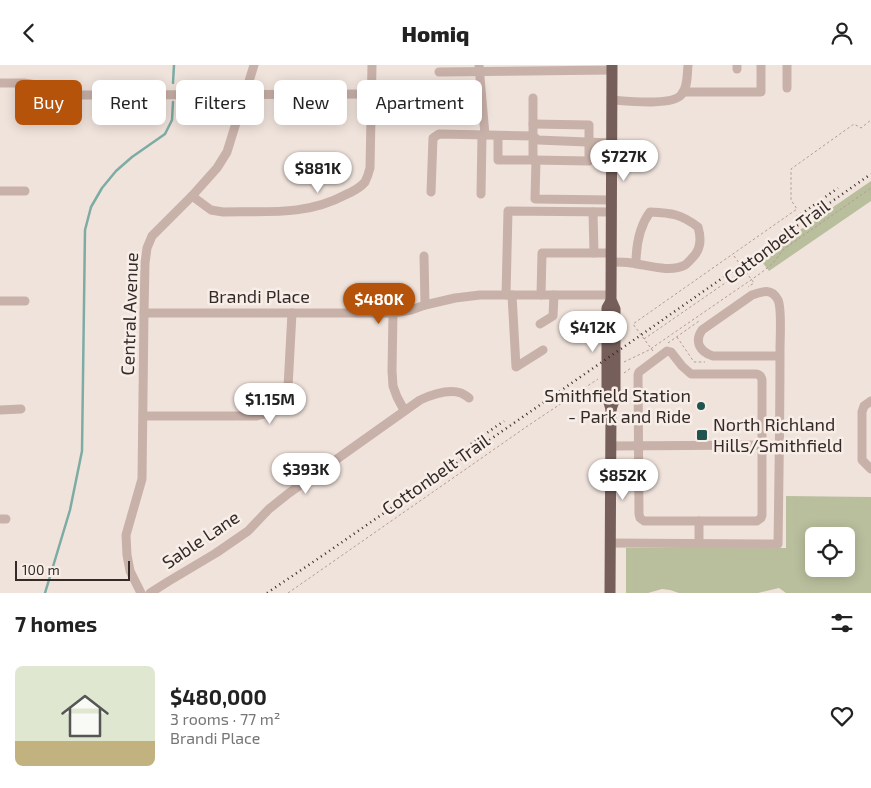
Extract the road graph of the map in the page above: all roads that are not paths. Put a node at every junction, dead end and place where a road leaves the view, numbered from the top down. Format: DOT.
graph roads {
  1 [pos="254,65"];
  2 [pos="372,65"];
  3 [pos="688,65"];
  4 [pos="761,65"];
  5 [pos="787,65"];
  6 [pos="479,68"];
  7 [pos="612,68"];
  8 [pos="439,72"];
  9 [pos="249,80"];
  10 [pos="371,80"];
  11 [pos="0,83"];
  12 [pos="787,89"];
  13 [pos="683,93"];
  14 [pos="176,94"];
  15 [pos="264,94"];
  16 [pos="357,94"];
  17 [pos="532,98"];
  18 [pos="612,100"];
  19 [pos="533,124"];
  20 [pos="235,125"];
  21 [pos="371,125"];
  22 [pos="484,135"];
  23 [pos="498,136"];
  24 [pos="533,136"];
  25 [pos="589,141"];
  26 [pos="611,143"];
  27 [pos="535,160"];
  28 [pos="0,191"];
  29 [pos="25,191"];
  30 [pos="431,192"];
  31 [pos="481,194"];
  32 [pos="192,196"];
  33 [pos="611,200"];
  34 [pos="594,212"];
  35 [pos="611,213"];
  36 [pos="594,253"];
  37 [pos="424,256"];
  38 [pos="611,258"];
  39 [pos="636,264"];
  40 [pos="509,295"];
  41 [pos="541,295"];
  42 [pos="554,295"];
  43 [pos="611,297"];
  44 [pos="0,301"];
  45 [pos="26,301"];
  46 [pos="425,305"];
  47 [pos="144,313"];
  48 [pos="292,313"];
  49 [pos="393,313"];
  50 [pos="540,324"];
  51 [pos="543,350"];
  52 [pos="780,356"];
  53 [pos="468,398"];
  54 [pos="871,401"];
  55 [pos="21,409"];
  56 [pos="0,410"];
  57 [pos="404,410"];
  58 [pos="144,416"];
  59 [pos="762,445"];
  60 [pos="611,446"];
  61 [pos="638,446"];
  62 [pos="871,469"];
  63 [pos="699,521"];
  64 [pos="610,543"];
  65 [pos="699,544"];
  66 [pos="141,593"];
  67 [pos="150,593"];
  68 [pos="610,593"];
  1 -- 9 [label="street, Central Avenue"];
  2 -- 10 [label="street"];
  3 -- 13 [label="street"];
  4 -- 13 [label="street"];
  5 -- 12 [label="street"];
  6 -- 7 [label="street"];
  6 -- 8 [label="street"];
  6 -- 22 [label="street"];
  7 -- 18 [label="main road"];
  11 -- 14 [label="street"];
  13 -- 18 [label="street"];
  15 -- 16 [label="street"];
  17 -- 19 [label="street"];
  18 -- 26 [label="main road"];
  19 -- 24 [label="street"];
  19 -- 25 [label="street"];
  20 -- 32 [label="street, Central Avenue"];
  21 -- 32 [label="street"];
  22 -- 23 [label="street"];
  22 -- 30 [label="street"];
  22 -- 31 [label="street"];
  23 -- 24 [label="street"];
  23 -- 27 [label="street"];
  24 -- 25 [label="street"];
  24 -- 27 [label="street"];
  25 -- 26 [label="street"];
  25 -- 27 [label="street"];
  26 -- 33 [label="main road"];
  27 -- 33 [label="street"];
  28 -- 29 [label="street"];
  32 -- 47 [label="street, Central Avenue"];
  33 -- 35 [label="main road"];
  34 -- 35 [label="street"];
  34 -- 36 [label="street"];
  34 -- 40 [label="street"];
  35 -- 38 [label="main road"];
  36 -- 38 [label="street"];
  36 -- 41 [label="street"];
  37 -- 46 [label="street"];
  38 -- 39 [label="street"];
  38 -- 43 [label="main road"];
  39 -- 39 [label="street"];
  40 -- 41 [label="street, Brandi Place"];
  40 -- 46 [label="street, Brandi Place"];
  40 -- 51 [label="street"];
  41 -- 42 [label="street, Brandi Place"];
  42 -- 43 [label="street, Brandi Place"];
  42 -- 50 [label="street"];
  43 -- 60 [label="main road"];
  44 -- 45 [label="street"];
  46 -- 49 [label="street, Brandi Place"];
  47 -- 48 [label="street, Brandi Place"];
  47 -- 58 [label="street, Central Avenue"];
  48 -- 49 [label="street, Brandi Place"];
  48 -- 58 [label="street"];
  49 -- 57 [label="street"];
  52 -- 52 [label="street"];
  52 -- 65 [label="street"];
  53 -- 57 [label="street, Sable Lane"];
  54 -- 62 [label="street"];
  55 -- 56 [label="street"];
  57 -- 67 [label="street, Sable Lane"];
  58 -- 66 [label="street, Central Avenue"];
  59 -- 61 [label="street"];
  59 -- 61 [label="street"];
  59 -- 63 [label="street"];
  60 -- 61 [label="street"];
  60 -- 64 [label="main road"];
  61 -- 63 [label="street"];
  63 -- 65 [label="street"];
  64 -- 65 [label="street"];
  64 -- 68 [label="main road"];
}
